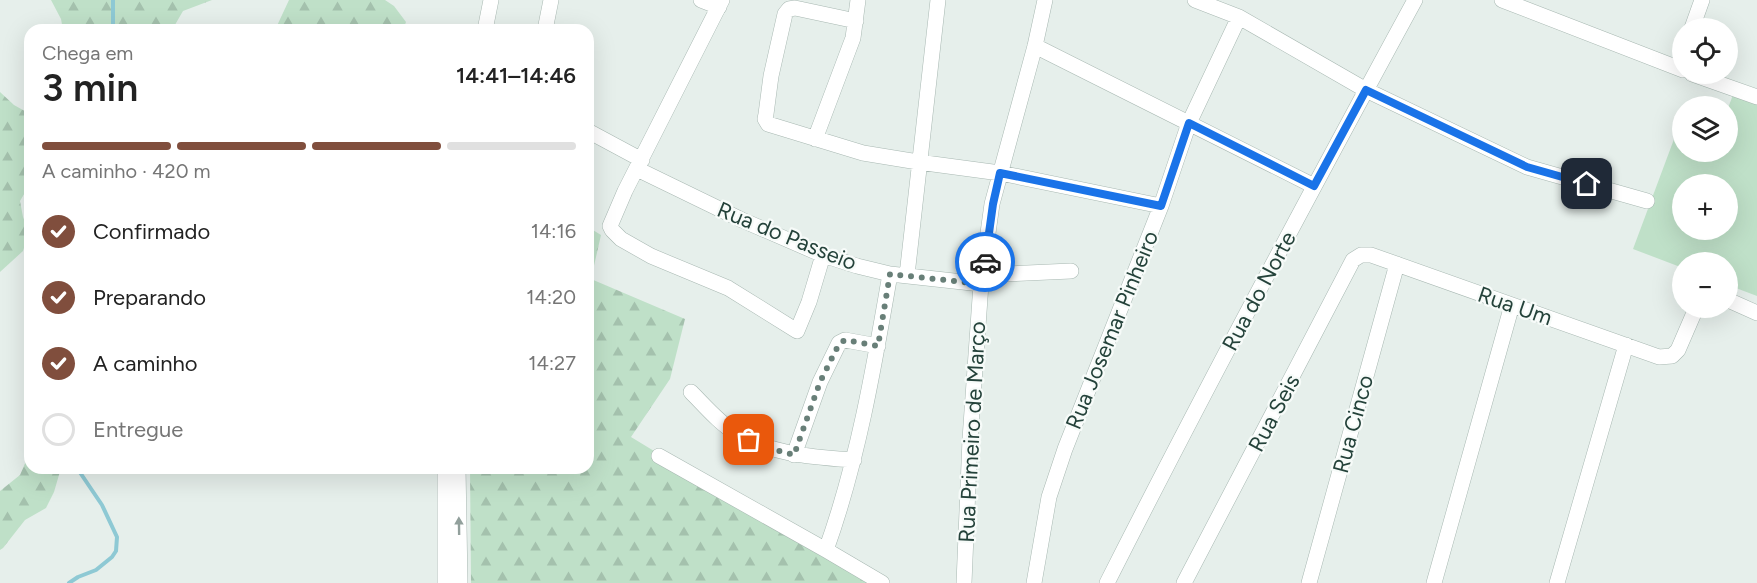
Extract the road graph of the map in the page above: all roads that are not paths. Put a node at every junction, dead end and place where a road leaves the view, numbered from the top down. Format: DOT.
graph roads {
  1 [pos="491,0"];
  2 [pos="551,0"];
  3 [pos="701,0"];
  4 [pos="858,0"];
  5 [pos="938,0"];
  6 [pos="1045,0"];
  7 [pos="1195,0"];
  8 [pos="1415,0"];
  9 [pos="1502,0"];
  10 [pos="1702,0"];
  11 [pos="721,4"];
  12 [pos="1239,17"];
  13 [pos="1696,18"];
  14 [pos="856,21"];
  15 [pos="486,24"];
  16 [pos="545,24"];
  17 [pos="1035,46"];
  18 [pos="1672,63"];
  19 [pos="1725,84"];
  20 [pos="1366,90"];
  21 [pos="1757,97"];
  22 [pos="1189,123"];
  23 [pos="594,134"];
  24 [pos="815,139"];
  25 [pos="918,162"];
  26 [pos="639,165"];
  27 [pos="1000,173"];
  28 [pos="1314,186"];
  29 [pos="1647,201"];
  30 [pos="1161,206"];
  31 [pos="823,255"];
  32 [pos="1371,255"];
  33 [pos="1397,264"];
  34 [pos="1071,271"];
  35 [pos="890,274"];
  36 [pos="907,275"];
  37 [pos="982,280"];
  38 [pos="1738,304"];
  39 [pos="1512,305"];
  40 [pos="1757,312"];
  41 [pos="1693,318"];
  42 [pos="1626,345"];
  43 [pos="878,346"];
  44 [pos="691,392"];
  45 [pos="794,455"];
  46 [pos="659,456"];
  47 [pos="854,460"];
  48 [pos="445,474"];
  49 [pos="458,474"];
  50 [pos="826,550"];
  51 [pos="445,583"];
  52 [pos="460,583"];
  53 [pos="882,583"];
  54 [pos="964,583"];
  55 [pos="1034,583"];
  56 [pos="1107,583"];
  57 [pos="1185,583"];
  58 [pos="1309,583"];
  59 [pos="1434,583"];
  60 [pos="1557,583"];
  1 -- 15 [label="street"];
  2 -- 16 [label="street"];
  3 -- 11 [label="street"];
  4 -- 14 [label="street"];
  5 -- 25 [label="street"];
  6 -- 17 [label="street, Rua Primeiro de Março"];
  7 -- 12 [label="street"];
  8 -- 20 [label="street, Rua do Norte"];
  9 -- 18 [label="street"];
  10 -- 13 [label="street"];
  11 -- 26 [label="street"];
  12 -- 20 [label="street"];
  12 -- 22 [label="street, Rua Josemar Pinheiro"];
  14 -- 24 [label="street"];
  14 -- 24 [label="street"];
  17 -- 22 [label="street"];
  17 -- 27 [label="street, Rua Primeiro de Março"];
  19 -- 21 [label="street"];
  20 -- 28 [label="street, Rua do Norte"];
  20 -- 29 [label="street"];
  22 -- 28 [label="street"];
  22 -- 30 [label="street, Rua Josemar Pinheiro"];
  23 -- 26 [label="street, Rua do Passeio"];
  24 -- 25 [label="street"];
  25 -- 27 [label="street"];
  25 -- 36 [label="street"];
  26 -- 31 [label="street, Rua do Passeio"];
  26 -- 31 [label="street"];
  27 -- 30 [label="street"];
  27 -- 37 [label="street, Rua Primeiro de Março"];
  28 -- 56 [label="street, Rua do Norte"];
  30 -- 55 [label="street, Rua Josemar Pinheiro"];
  31 -- 35 [label="street, Rua do Passeio"];
  32 -- 33 [label="street, Rua Um"];
  32 -- 57 [label="street, Rua Seis"];
  33 -- 39 [label="street, Rua Um"];
  33 -- 58 [label="street, Rua Cinco"];
  34 -- 37 [label="street, Rua do Passeio"];
  35 -- 36 [label="street, Rua do Passeio"];
  35 -- 43 [label="street"];
  36 -- 37 [label="street, Rua do Passeio"];
  37 -- 54 [label="street, Rua Primeiro de Março"];
  38 -- 40 [label="street"];
  39 -- 42 [label="street, Rua Um"];
  39 -- 59 [label="street"];
  41 -- 42 [label="street, Rua Um"];
  42 -- 60 [label="street"];
  43 -- 45 [label="street"];
  43 -- 47 [label="street"];
  44 -- 45 [label="street"];
  45 -- 47 [label="street"];
  46 -- 50 [label="street"];
  47 -- 50 [label="street"];
  48 -- 51 [label="street"];
  52 -- 49 [label="street, one-way"];
  50 -- 53 [label="street"];
}
